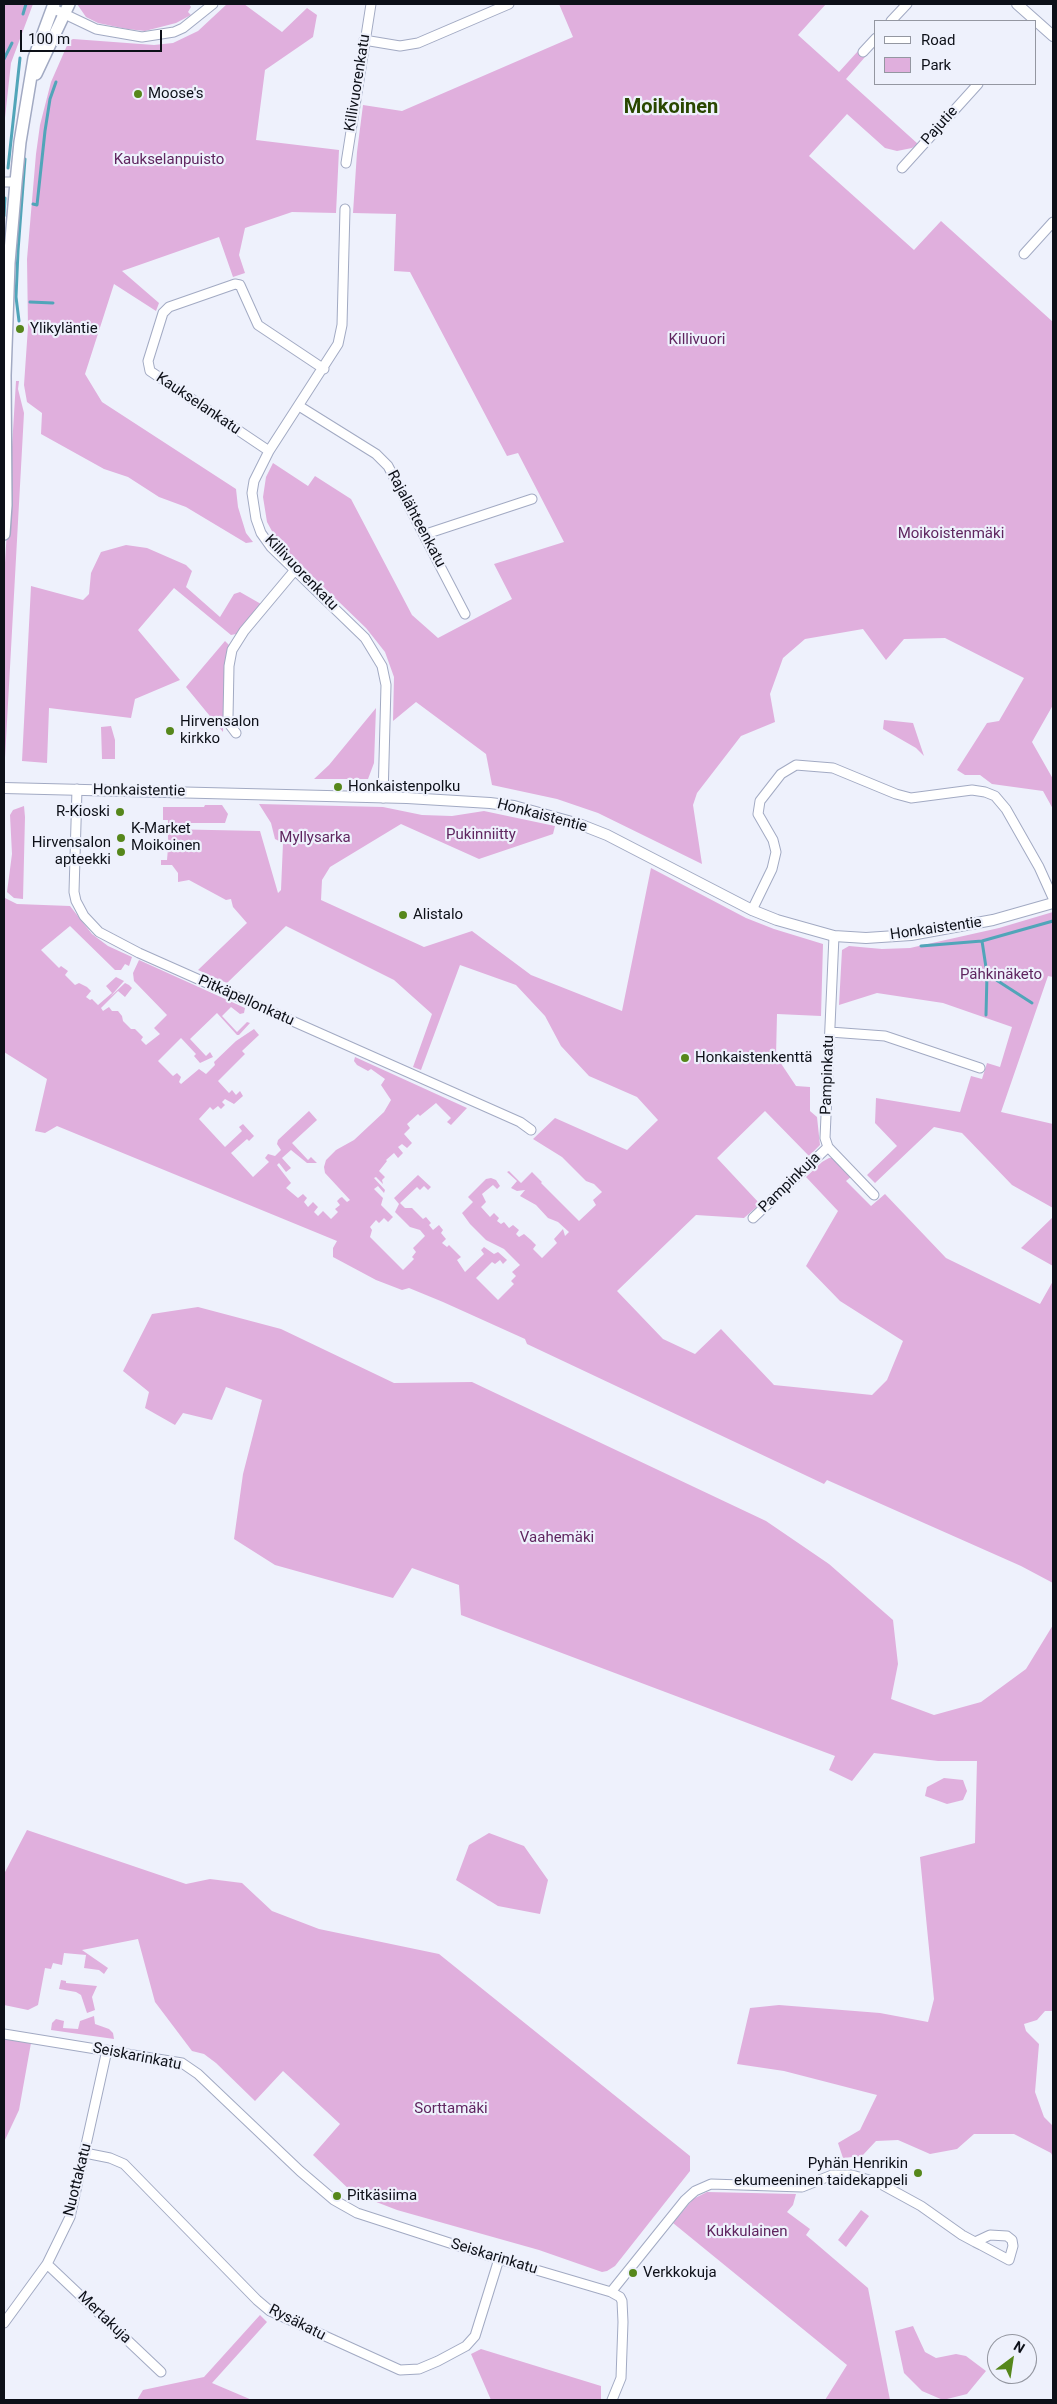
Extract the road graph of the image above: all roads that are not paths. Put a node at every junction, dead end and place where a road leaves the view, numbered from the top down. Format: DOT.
graph roads {
  1 [pos="69,4"];
  2 [pos="213,4"];
  3 [pos="371,4"];
  4 [pos="509,4"];
  5 [pos="907,4"];
  6 [pos="1017,4"];
  7 [pos="53,6"];
  8 [pos="64,15"];
  9 [pos="892,20"];
  10 [pos="1035,20"];
  11 [pos="1037,22"];
  12 [pos="1053,36"];
  13 [pos="364,40"];
  14 [pos="874,40"];
  15 [pos="863,52"];
  16 [pos="977,85"];
  17 [pos="30,88"];
  18 [pos="346,163"];
  19 [pos="902,168"];
  20 [pos="10,182"];
  21 [pos="345,209"];
  22 [pos="1053,222"];
  23 [pos="1024,254"];
  24 [pos="324,369"];
  25 [pos="4,403"];
  26 [pos="300,406"];
  27 [pos="269,451"];
  28 [pos="532,499"];
  29 [pos="4,534"];
  30 [pos="426,534"];
  31 [pos="295,570"];
  32 [pos="465,614"];
  33 [pos="236,733"];
  34 [pos="4,788"];
  35 [pos="77,790"];
  36 [pos="383,798"];
  37 [pos="1053,898"];
  38 [pos="1053,903"];
  39 [pos="752,910"];
  40 [pos="834,936"];
  41 [pos="830,1032"];
  42 [pos="980,1068"];
  43 [pos="531,1130"];
  44 [pos="828,1147"];
  45 [pos="874,1195"];
  46 [pos="753,1218"];
  47 [pos="4,2034"];
  48 [pos="107,2050"];
  49 [pos="85,2153"];
  50 [pos="975,2242"];
  51 [pos="499,2260"];
  52 [pos="47,2264"];
  53 [pos="611,2292"];
  54 [pos="4,2323"];
  55 [pos="161,2372"];
  56 [pos="612,2400"];
  1 -- 8 [label="main road"];
  2 -- 8 [label="street"];
  3 -- 13 [label="street, Killivuorenkatu"];
  4 -- 13 [label="street"];
  5 -- 9 [label="street"];
  6 -- 10 [label="street"];
  7 -- 8 [label="street"];
  7 -- 17 [label="main road"];
  8 -- 17 [label="main road"];
  11 -- 12 [label="street"];
  13 -- 18 [label="street, Killivuorenkatu"];
  14 -- 15 [label="street"];
  16 -- 19 [label="street, Pajutie"];
  17 -- 20 [label="main road"];
  20 -- 25 [label="main road"];
  21 -- 24 [label="street, Killivuorenkatu"];
  22 -- 23 [label="street"];
  24 -- 26 [label="street, Killivuorenkatu"];
  24 -- 27 [label="street, Kaukselankatu"];
  25 -- 29 [label="main road"];
  26 -- 27 [label="street, Killivuorenkatu"];
  26 -- 30 [label="street, Rajalähteenkatu"];
  27 -- 31 [label="street, Killivuorenkatu"];
  28 -- 30 [label="street"];
  30 -- 32 [label="street, Rajalähteenkatu"];
  31 -- 33 [label="street"];
  31 -- 36 [label="street, Killivuorenkatu"];
  34 -- 35 [label="street, Honkaistentie"];
  35 -- 36 [label="street, Honkaistentie"];
  35 -- 43 [label="street, Pitkäpellonkatu"];
  36 -- 39 [label="street, Honkaistentie"];
  37 -- 39 [label="street"];
  38 -- 40 [label="street, Honkaistentie"];
  39 -- 40 [label="street, Honkaistentie"];
  40 -- 41 [label="street, Pampinkatu"];
  41 -- 42 [label="street"];
  41 -- 44 [label="street, Pampinkatu"];
  44 -- 45 [label="street"];
  44 -- 46 [label="street, Pampinkuja"];
  47 -- 48 [label="street, Seiskarinkatu"];
  48 -- 49 [label="street, Nuottakatu"];
  48 -- 51 [label="street, Seiskarinkatu"];
  49 -- 51 [label="street, Rysäkatu"];
  49 -- 52 [label="street, Nuottakatu"];
  50 -- 53 [label="street"];
  51 -- 53 [label="street, Seiskarinkatu"];
  52 -- 54 [label="street, Nuottakatu"];
  52 -- 55 [label="street, Mertakuja"];
  53 -- 56 [label="street"];
}
